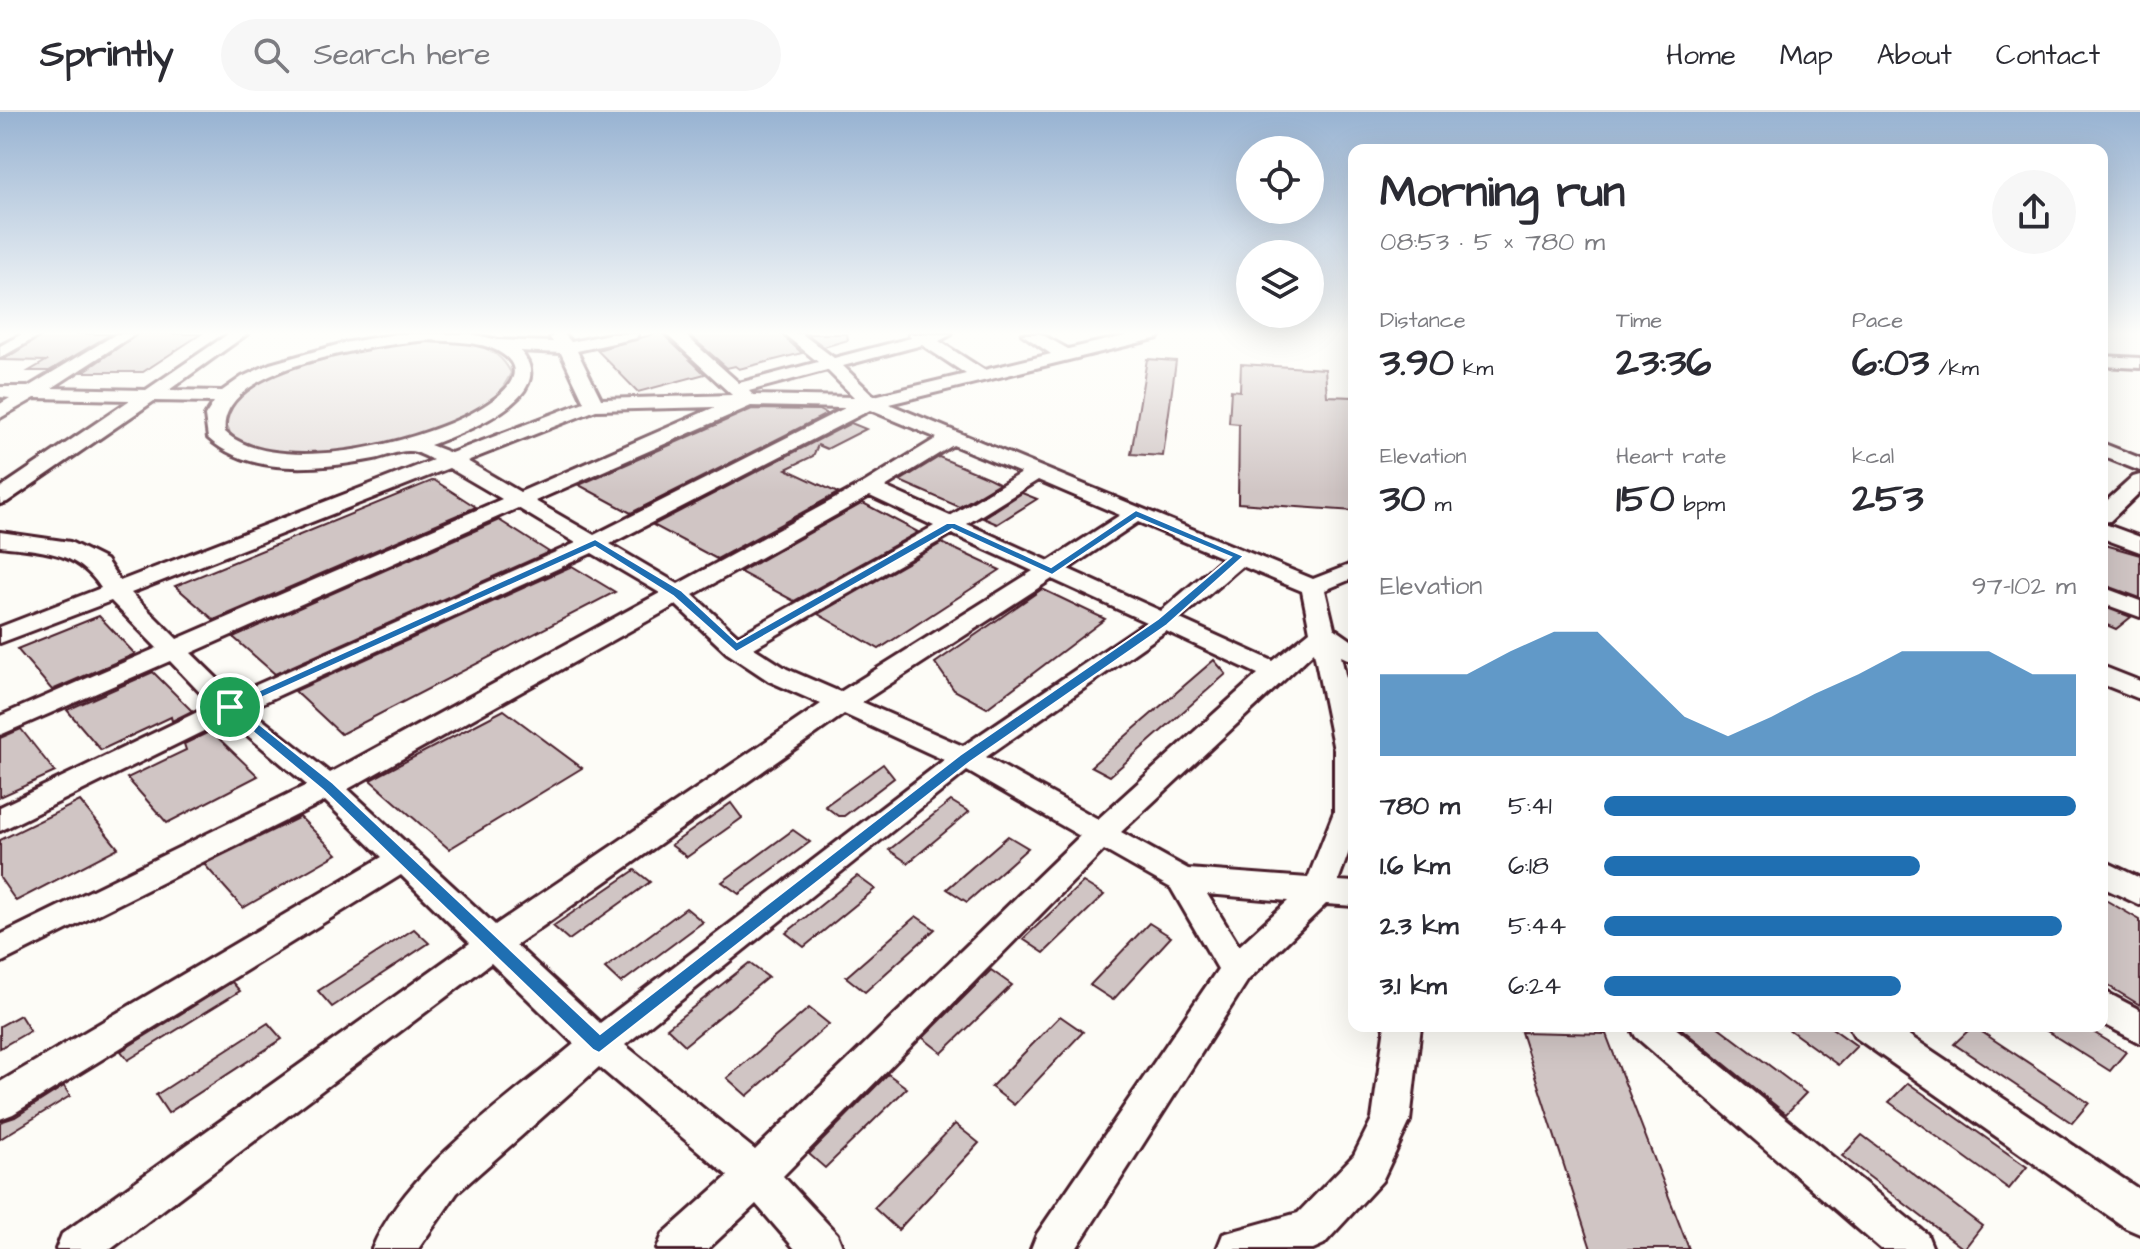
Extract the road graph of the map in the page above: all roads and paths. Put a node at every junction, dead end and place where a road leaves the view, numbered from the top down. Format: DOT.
graph roads {
  1 [pos="40,387"];
  2 [pos="161,387"];
  3 [pos="244,387"];
  4 [pos="516,387"];
  5 [pos="586,387"];
  6 [pos="735,387"];
  7 [pos="762,387"];
  8 [pos="854,387"];
  9 [pos="939,387"];
  10 [pos="0,392"];
  11 [pos="30,393"];
  12 [pos="743,394"];
  13 [pos="148,396"];
  14 [pos="228,397"];
  15 [pos="870,403"];
  16 [pos="594,404"];
  17 [pos="0,412"];
  18 [pos="952,437"];
  19 [pos="413,445"];
  20 [pos="2108,452"];
  21 [pos="451,460"];
  22 [pos="2140,465"];
  23 [pos="2108,468"];
  24 [pos="1037,472"];
  25 [pos="2140,479"];
  26 [pos="869,488"];
  27 [pos="0,498"];
  28 [pos="519,501"];
  29 [pos="2108,510"];
  30 [pos="1136,514"];
  31 [pos="951,525"];
  32 [pos="2108,532"];
  33 [pos="0,539"];
  34 [pos="595,543"];
  35 [pos="2140,545"];
  36 [pos="1239,556"];
  37 [pos="1052,571"];
  38 [pos="1348,572"];
  39 [pos="1313,587"];
  40 [pos="115,591"];
  41 [pos="677,593"];
  42 [pos="2108,597"];
  43 [pos="2140,610"];
  44 [pos="1163,622"];
  45 [pos="1324,632"];
  46 [pos="0,636"];
  47 [pos="736,648"];
  48 [pos="1348,650"];
  49 [pos="174,651"];
  50 [pos="1274,671"];
  51 [pos="2108,677"];
  52 [pos="2140,691"];
  53 [pos="842,703"];
  54 [pos="230,707"];
  55 [pos="0,726"];
  56 [pos="1348,744"];
  57 [pos="965,758"];
  58 [pos="328,787"];
  59 [pos="1348,815"];
  60 [pos="0,820"];
  61 [pos="1099,834"];
  62 [pos="403,859"];
  63 [pos="2108,875"];
  64 [pos="1182,880"];
  65 [pos="1318,892"];
  66 [pos="2140,893"];
  67 [pos="1348,894"];
  68 [pos="495,943"];
  69 [pos="0,950"];
  70 [pos="1236,970"];
  71 [pos="2108,1009"];
  72 [pos="2140,1028"];
  73 [pos="1402,1032"];
  74 [pos="1655,1032"];
  75 [pos="1876,1032"];
  76 [pos="599,1045"];
  77 [pos="0,1102"];
  78 [pos="758,1177"];
  79 [pos="2138,1208"];
  80 [pos="77,1249"];
  81 [pos="393,1249"];
  82 [pos="678,1249"];
  83 [pos="822,1249"];
  84 [pos="1052,1249"];
  85 [pos="1238,1249"];
  86 [pos="1912,1249"];
  1 -- 11 [label="street"];
  2 -- 13 [label="street"];
  3 -- 14 [label="street"];
  4 -- 19 [label="street"];
  5 -- 16 [label="street"];
  6 -- 12 [label="street"];
  7 -- 12 [label="street"];
  8 -- 15 [label="street"];
  9 -- 15 [label="street"];
  10 -- 11 [label="street"];
  11 -- 13 [label="street"];
  11 -- 17 [label="street"];
  12 -- 15 [label="street"];
  12 -- 16 [label="street"];
  12 -- 28 [label="street"];
  13 -- 14 [label="street"];
  13 -- 27 [label="street"];
  14 -- 19 [label="street"];
  15 -- 18 [label="street"];
  15 -- 34 [label="street"];
  16 -- 21 [label="street"];
  18 -- 24 [label="street"];
  18 -- 26 [label="street"];
  19 -- 21 [label="street"];
  20 -- 22 [label="street"];
  21 -- 28 [label="street"];
  21 -- 40 [label="street"];
  23 -- 25 [label="street"];
  24 -- 30 [label="street"];
  24 -- 31 [label="street"];
  25 -- 29 [label="street"];
  26 -- 31 [label="street"];
  26 -- 41 [label="street"];
  28 -- 34 [label="street"];
  28 -- 49 [label="street"];
  30 -- 36 [label="street"];
  30 -- 37 [label="street"];
  31 -- 37 [label="street"];
  31 -- 47 [label="street"];
  32 -- 35 [label="street"];
  33 -- 40 [label="street"];
  34 -- 41 [label="street"];
  34 -- 54 [label="street"];
  36 -- 39 [label="street"];
  36 -- 44 [label="street"];
  37 -- 44 [label="street"];
  37 -- 53 [label="street"];
  38 -- 39 [label="street"];
  39 -- 45 [label="street"];
  40 -- 46 [label="street"];
  40 -- 49 [label="street"];
  41 -- 47 [label="street"];
  41 -- 58 [label="street"];
  42 -- 43 [label="street"];
  44 -- 50 [label="street"];
  44 -- 57 [label="street"];
  45 -- 48 [label="street"];
  45 -- 50 [label="street"];
  45 -- 56 [label="street"];
  47 -- 53 [label="street"];
  49 -- 54 [label="street"];
  49 -- 55 [label="street"];
  50 -- 61 [label="street"];
  51 -- 52 [label="street"];
  53 -- 57 [label="street"];
  53 -- 68 [label="street"];
  54 -- 58 [label="street"];
  54 -- 60 [label="street"];
  57 -- 61 [label="street"];
  57 -- 76 [label="street"];
  58 -- 62 [label="street"];
  58 -- 69 [label="street"];
  59 -- 65 [label="street"];
  61 -- 64 [label="street"];
  61 -- 78 [label="street"];
  62 -- 68 [label="street"];
  62 -- 77 [label="street"];
  63 -- 66 [label="street"];
  64 -- 65 [label="street"];
  64 -- 70 [label="street"];
  65 -- 67 [label="street"];
  65 -- 70 [label="street"];
  68 -- 76 [label="street"];
  68 -- 80 [label="street"];
  70 -- 84 [label="street"];
  71 -- 72 [label="street"];
  73 -- 85 [label="street"];
  74 -- 86 [label="street"];
  75 -- 79 [label="street"];
  76 -- 78 [label="street"];
  76 -- 81 [label="street"];
  78 -- 82 [label="street"];
  78 -- 83 [label="street"];
}
